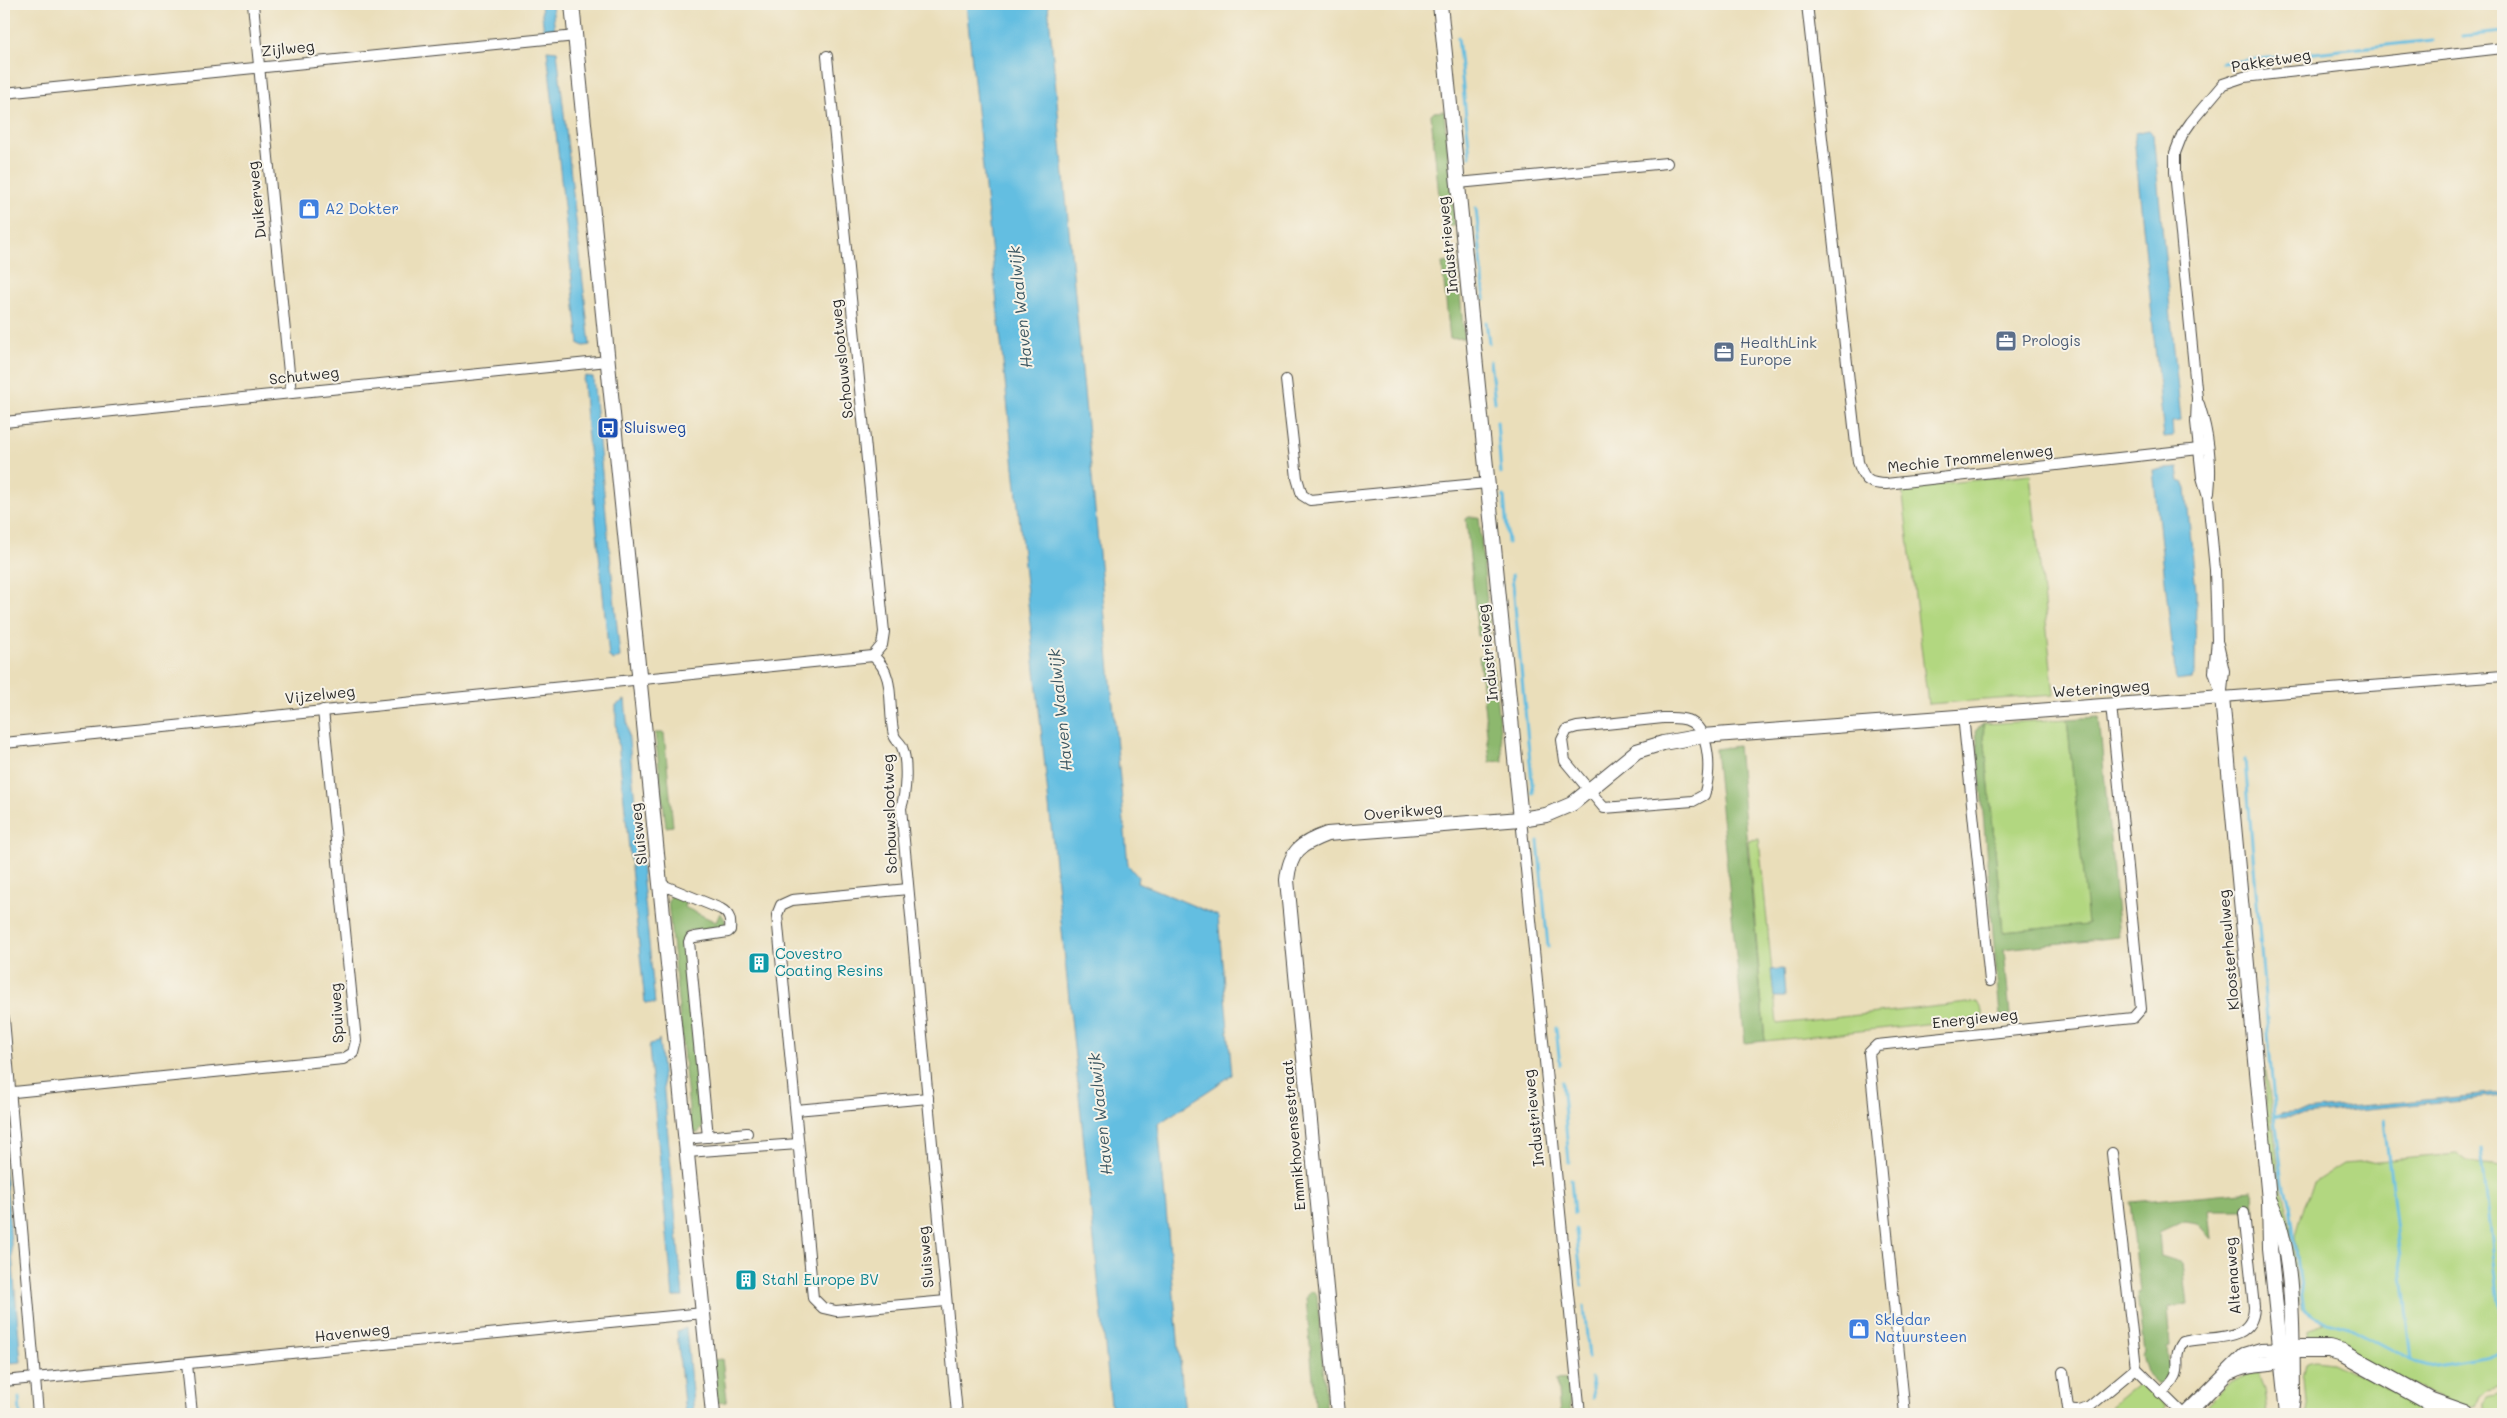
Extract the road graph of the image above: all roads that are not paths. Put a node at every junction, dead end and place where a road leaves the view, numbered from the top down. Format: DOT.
graph roads {
  1 [pos="253,4"];
  2 [pos="572,4"];
  3 [pos="1440,4"];
  4 [pos="1807,4"];
  5 [pos="576,36"];
  6 [pos="2503,48"];
  7 [pos="827,56"];
  8 [pos="259,67"];
  9 [pos="4,93"];
  10 [pos="1667,163"];
  11 [pos="1458,183"];
  12 [pos="608,361"];
  13 [pos="1286,380"];
  14 [pos="291,393"];
  15 [pos="4,422"];
  16 [pos="2204,449"];
  17 [pos="1487,483"];
  18 [pos="873,656"];
  19 [pos="2503,676"];
  20 [pos="640,678"];
  21 [pos="2222,697"];
  22 [pos="2112,705"];
  23 [pos="323,710"];
  24 [pos="1963,715"];
  25 [pos="1702,736"];
  26 [pos="4,743"];
  27 [pos="1588,791"];
  28 [pos="1521,819"];
  29 [pos="1294,854"];
  30 [pos="660,884"];
  31 [pos="908,889"];
  32 [pos="1990,981"];
  33 [pos="4,1019"];
  34 [pos="7,1092"];
  35 [pos="928,1098"];
  36 [pos="796,1110"];
  37 [pos="747,1133"];
  38 [pos="708,1137"];
  39 [pos="798,1144"];
  40 [pos="686,1146"];
  41 [pos="2112,1153"];
  42 [pos="2244,1213"];
  43 [pos="946,1302"];
  44 [pos="703,1313"];
  45 [pos="2284,1353"];
  46 [pos="187,1364"];
  47 [pos="2136,1368"];
  48 [pos="2063,1372"];
  49 [pos="35,1379"];
  50 [pos="4,1382"];
  51 [pos="2160,1393"];
  52 [pos="38,1414"];
  53 [pos="192,1414"];
  54 [pos="713,1414"];
  55 [pos="957,1414"];
  56 [pos="1338,1414"];
  57 [pos="1580,1414"];
  58 [pos="1905,1414"];
  59 [pos="2184,1414"];
  60 [pos="2289,1414"];
  61 [pos="2465,1414"];
  1 -- 8 [label="street, Duikerweg"];
  2 -- 5 [label="street, Sluisweg"];
  3 -- 11 [label="street, Industrieweg"];
  4 -- 16 [label="street, Mechie Trommelenweg"];
  5 -- 8 [label="street, Zijlweg"];
  5 -- 12 [label="street, Sluisweg"];
  6 -- 16 [label="street, Pakketweg"];
  7 -- 18 [label="street, Schouwslootweg"];
  8 -- 9 [label="street, Zijlweg"];
  8 -- 14 [label="street, Duikerweg"];
  10 -- 11 [label="street, Industrieweg"];
  11 -- 17 [label="street, Industrieweg"];
  12 -- 14 [label="street, Schutweg"];
  12 -- 20 [label="street, Sluisweg"];
  13 -- 17 [label="street"];
  14 -- 15 [label="street, Schutweg"];
  16 -- 21 [label="street"];
  17 -- 28 [label="street, Industrieweg"];
  18 -- 20 [label="street"];
  18 -- 31 [label="street, Schouwslootweg"];
  19 -- 21 [label="street, Weteringweg"];
  20 -- 23 [label="street, Vijzelweg"];
  20 -- 30 [label="street, Sluisweg"];
  21 -- 22 [label="street, Weteringweg"];
  21 -- 45 [label="street, Kloosterheulweg"];
  22 -- 24 [label="street, Weteringweg"];
  22 -- 58 [label="street, Energieweg"];
  23 -- 26 [label="street, Vijzelweg"];
  23 -- 34 [label="street, Spuiweg"];
  24 -- 25 [label="street, Weteringweg"];
  24 -- 32 [label="street"];
  25 -- 27 [label="street"];
  25 -- 27 [label="street"];
  25 -- 27 [label="street"];
  27 -- 28 [label="street"];
  28 -- 29 [label="street, Overikweg"];
  28 -- 57 [label="street, Industrieweg"];
  29 -- 56 [label="street, Emmikhovensestraat"];
  30 -- 38 [label="street, Sluisweg"];
  30 -- 40 [label="street, Sluisweg"];
  31 -- 35 [label="street, Sluisweg"];
  31 -- 36 [label="street, Sluisweg"];
  33 -- 34 [label="street"];
  34 -- 49 [label="street"];
  35 -- 36 [label="street"];
  35 -- 43 [label="street, Sluisweg"];
  36 -- 39 [label="street, Sluisweg"];
  37 -- 38 [label="street"];
  38 -- 40 [label="street"];
  39 -- 40 [label="street"];
  39 -- 43 [label="street, Sluisweg"];
  40 -- 44 [label="street, Sluisweg"];
  41 -- 47 [label="street"];
  42 -- 51 [label="street, Altenaweg"];
  43 -- 55 [label="street"];
  44 -- 46 [label="street, Havenweg"];
  44 -- 54 [label="street, Sluisweg"];
  45 -- 59 [label="street"];
  45 -- 60 [label="street, Kloosterheulweg"];
  45 -- 61 [label="highway"];
  46 -- 49 [label="street, Havenweg"];
  46 -- 53 [label="street"];
  47 -- 48 [label="street"];
  47 -- 51 [label="street"];
  49 -- 50 [label="street, Havenweg"];
  49 -- 52 [label="street"];
  51 -- 59 [label="street"];
}
